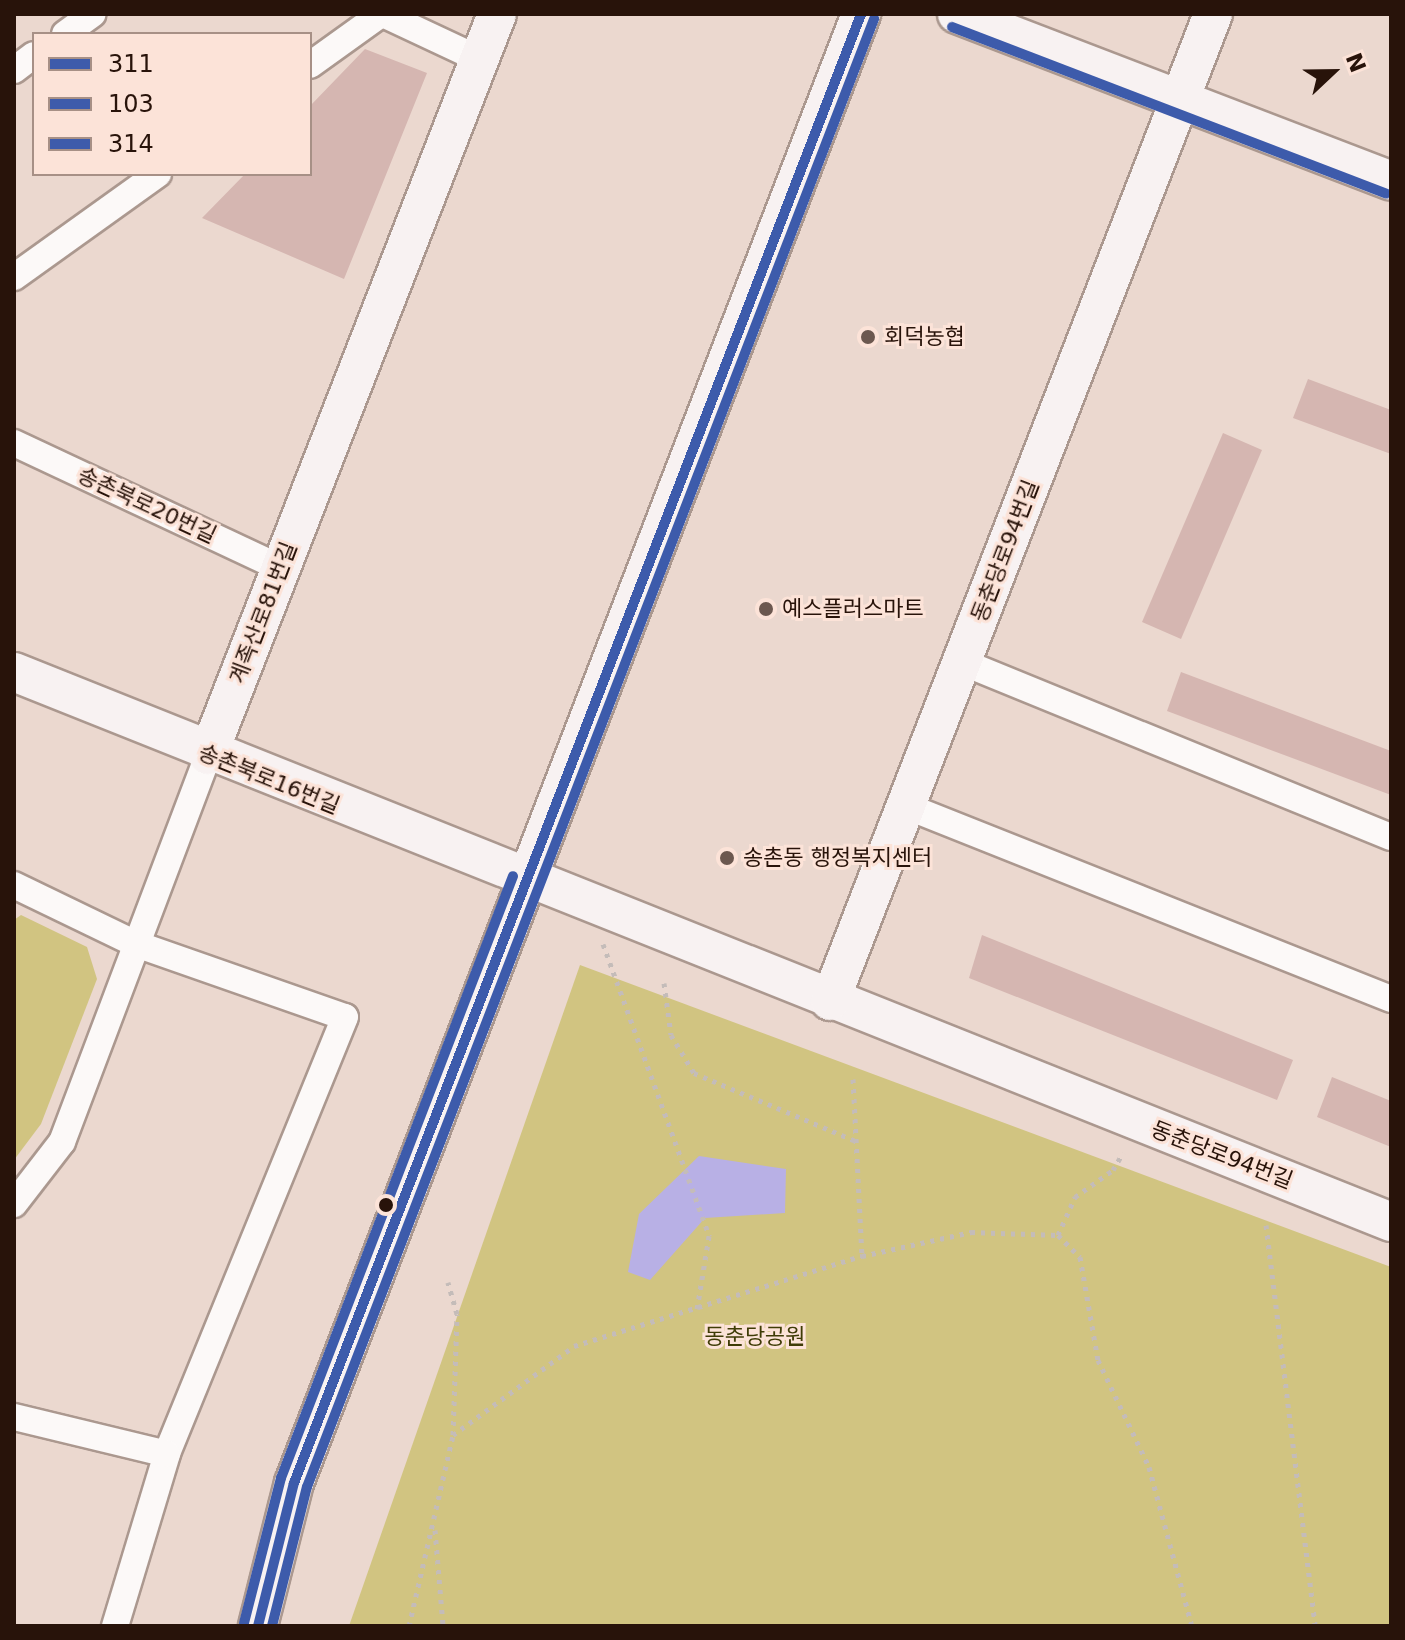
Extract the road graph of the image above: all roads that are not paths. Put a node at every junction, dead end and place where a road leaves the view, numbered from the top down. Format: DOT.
graph roads {
  1 [pos="93,14"];
  2 [pos="382,14"];
  3 [pos="497,14"];
  4 [pos="861,14"];
  5 [pos="957,14"];
  6 [pos="1213,14"];
  7 [pos="68,32"];
  8 [pos="32,56"];
  9 [pos="479,59"];
  10 [pos="312,64"];
  11 [pos="14,70"];
  12 [pos="1179,101"];
  13 [pos="155,176"];
  14 [pos="1391,181"];
  15 [pos="14,277"];
  16 [pos="14,443"];
  17 [pos="281,568"];
  18 [pos="962,662"];
  19 [pos="14,672"];
  20 [pos="208,755"];
  21 [pos="906,806"];
  22 [pos="1391,837"];
  23 [pos="526,881"];
  24 [pos="14,885"];
  25 [pos="136,944"];
  26 [pos="1391,999"];
  27 [pos="830,1001"];
  28 [pos="14,1204"];
  29 [pos="1391,1222"];
  30 [pos="14,1417"];
  31 [pos="167,1454"];
  32 [pos="115,1626"];
  33 [pos="258,1626"];
  1 -- 7 [label="street"];
  2 -- 9 [label="street"];
  2 -- 10 [label="street"];
  3 -- 9 [label="main road, 계족산로81번길"];
  4 -- 23 [label="main road"];
  5 -- 12 [label="main road"];
  6 -- 12 [label="main road, 동춘당로94번길"];
  8 -- 11 [label="street"];
  9 -- 17 [label="main road, 계족산로81번길"];
  12 -- 14 [label="main road"];
  12 -- 18 [label="main road, 동춘당로94번길"];
  13 -- 15 [label="street"];
  16 -- 17 [label="street, 송촌북로20번길"];
  17 -- 20 [label="main road, 계족산로81번길"];
  18 -- 21 [label="main road, 동춘당로94번길"];
  18 -- 22 [label="street"];
  19 -- 20 [label="main road, 송촌북로16번길"];
  20 -- 23 [label="main road, 송촌북로16번길"];
  20 -- 25 [label="street, 계족산로81번길"];
  21 -- 26 [label="street"];
  21 -- 27 [label="main road, 동춘당로94번길"];
  23 -- 27 [label="main road, 동춘당로94번길"];
  23 -- 33 [label="main road"];
  24 -- 25 [label="street"];
  25 -- 28 [label="street, 계족산로81번길"];
  25 -- 31 [label="street"];
  27 -- 29 [label="main road, 동춘당로94번길"];
  30 -- 31 [label="street"];
  31 -- 32 [label="street"];
}
